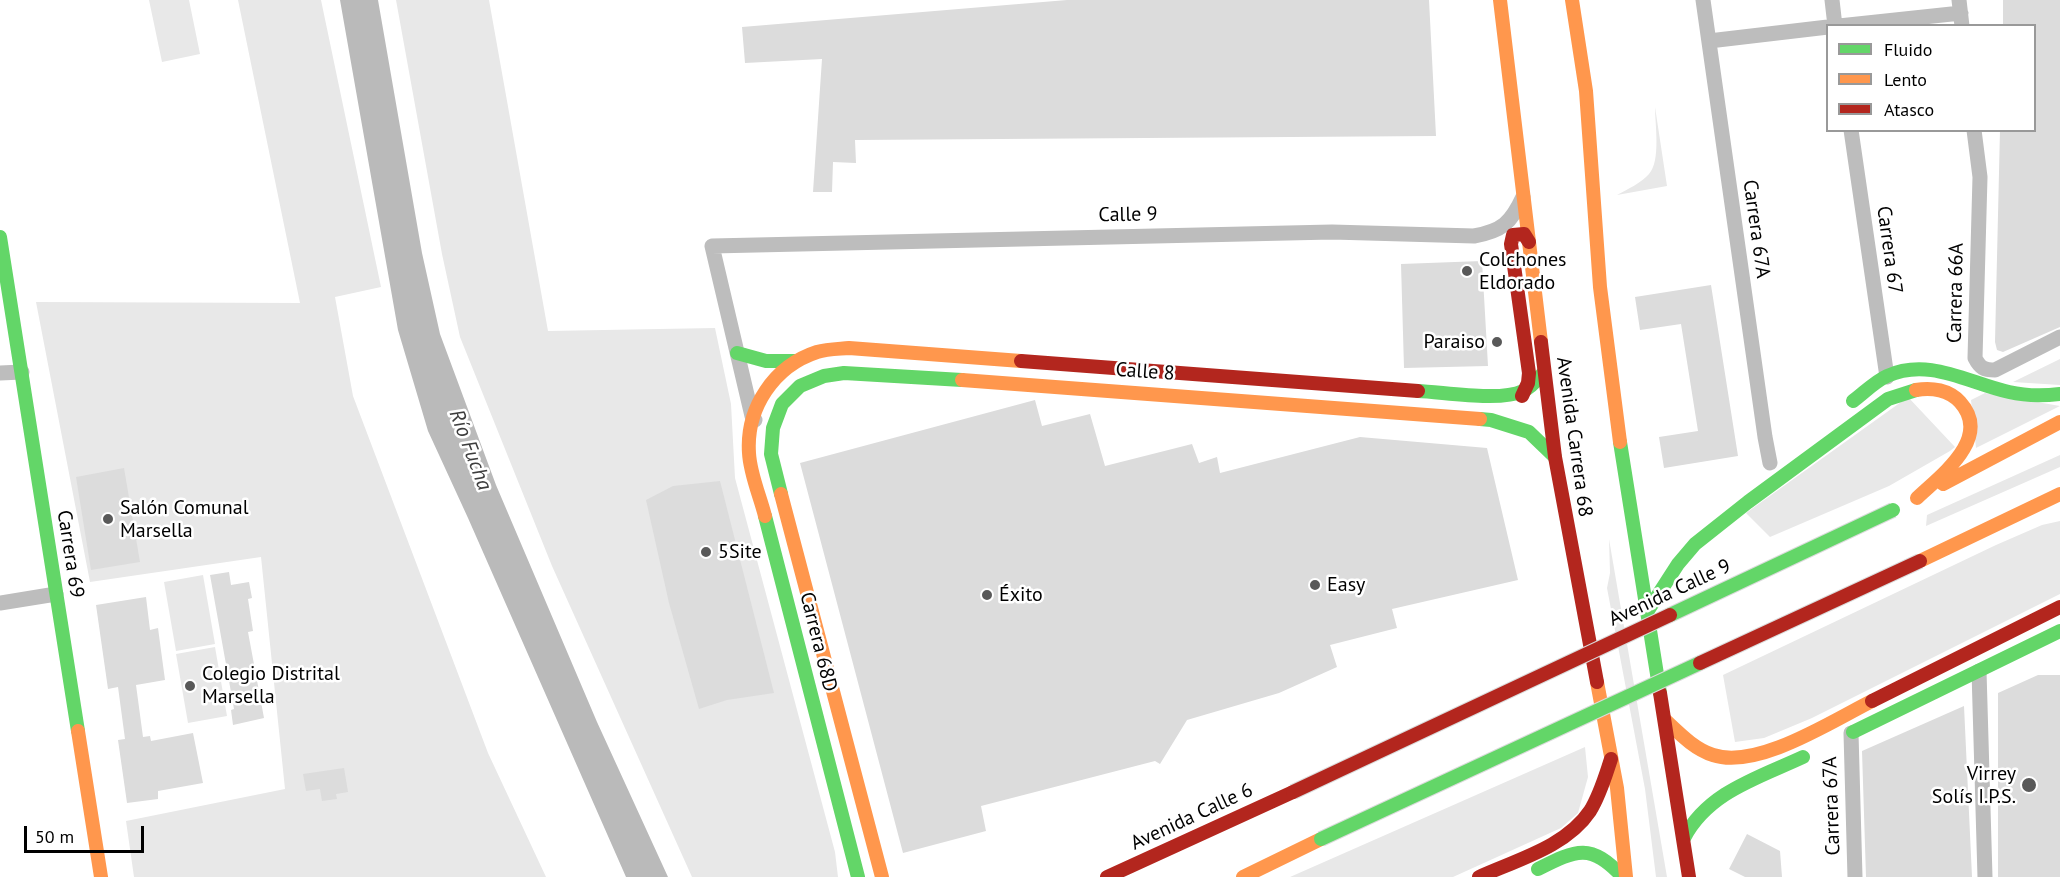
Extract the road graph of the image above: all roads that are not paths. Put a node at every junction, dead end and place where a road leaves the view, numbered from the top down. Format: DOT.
graph roads {
  1 [pos="1500,0"];
  2 [pos="1572,0"];
  3 [pos="1703,0"];
  4 [pos="1832,0"];
  5 [pos="1961,13"];
  6 [pos="1837,24"];
  7 [pos="1856,24"];
  8 [pos="1826,27"];
  9 [pos="1709,41"];
  10 [pos="1851,132"];
  11 [pos="1974,132"];
  12 [pos="1525,193"];
  13 [pos="0,242"];
  14 [pos="1529,242"];
  15 [pos="712,246"];
  16 [pos="2060,337"];
  17 [pos="737,353"];
  18 [pos="795,362"];
  19 [pos="0,372"];
  20 [pos="22,372"];
  21 [pos="1544,372"];
  22 [pos="1887,376"];
  23 [pos="1524,393"];
  24 [pos="2060,394"];
  25 [pos="1842,410"];
  26 [pos="752,416"];
  27 [pos="1491,420"];
  28 [pos="2060,422"];
  29 [pos="770,446"];
  30 [pos="1555,457"];
  31 [pos="1770,463"];
  32 [pos="2060,494"];
  33 [pos="1917,498"];
  34 [pos="2060,500"];
  35 [pos="2060,510"];
  36 [pos="2021,512"];
  37 [pos="1702,520"];
  38 [pos="1695,544"];
  39 [pos="56,594"];
  40 [pos="0,603"];
  41 [pos="2060,607"];
  42 [pos="1647,612"];
  43 [pos="2060,630"];
  44 [pos="1979,671"];
  45 [pos="1665,720"];
  46 [pos="1846,736"];
  47 [pos="1810,753"];
  48 [pos="1611,759"];
  49 [pos="1293,792"];
  50 [pos="1684,838"];
  51 [pos="101,877"];
  52 [pos="858,877"];
  53 [pos="882,877"];
  54 [pos="1107,877"];
  55 [pos="1243,877"];
  56 [pos="1479,877"];
  57 [pos="1520,877"];
  58 [pos="1624,877"];
  59 [pos="1689,877"];
  60 [pos="1855,877"];
  61 [pos="1985,877"];
  1 -- 12 [label="main road, Avenida Carrera 68"];
  2 -- 42 [label="main road"];
  3 -- 9 [label="street, Carrera 67A"];
  4 -- 6 [label="street"];
  5 -- 7 [label="street"];
  8 -- 9 [label="street"];
  9 -- 31 [label="street, Carrera 67A"];
  10 -- 22 [label="street, Carrera 67"];
  11 -- 16 [label="street, Carrera 66A"];
  12 -- 14 [label="main road, Avenida Carrera 68"];
  12 -- 15 [label="street, Calle 9"];
  13 -- 20 [label="main road, Carrera 69"];
  14 -- 21 [label="main road, Avenida Carrera 68"];
  14 -- 23 [label="main road"];
  15 -- 17 [label="street, Carrera 68D"];
  17 -- 18 [label="main road"];
  17 -- 26 [label="street, Carrera 68D"];
  18 -- 23 [label="main road, Calle 8"];
  18 -- 26 [label="main road, Calle 8"];
  19 -- 20 [label="street"];
  20 -- 39 [label="main road, Carrera 69"];
  21 -- 23 [label="main road"];
  21 -- 30 [label="main road, Avenida Carrera 68"];
  22 -- 24 [label="main road"];
  22 -- 25 [label="main road"];
  23 -- 27 [label="main road"];
  26 -- 29 [label="street, Carrera 68D"];
  26 -- 52 [label="main road, Carrera 68D"];
  27 -- 29 [label="main road, Calle 8"];
  27 -- 30 [label="main road, Calle 8"];
  28 -- 33 [label="main road, Avenida Calle 9"];
  29 -- 53 [label="main road, Carrera 68D"];
  30 -- 48 [label="main road, Avenida Carrera 68"];
  32 -- 36 [label="main road"];
  33 -- 38 [label="main road"];
  33 -- 49 [label="main road, Avenida Calle 9, bridge"];
  34 -- 36 [label="main road"];
  35 -- 36 [label="main road"];
  36 -- 55 [label="main road, bridge"];
  37 -- 38 [label="main road"];
  38 -- 42 [label="main road"];
  39 -- 40 [label="street"];
  39 -- 51 [label="main road, Carrera 69"];
  41 -- 45 [label="main road"];
  42 -- 45 [label="main road"];
  43 -- 44 [label="main road"];
  44 -- 46 [label="main road"];
  44 -- 61 [label="street"];
  45 -- 50 [label="main road"];
  46 -- 60 [label="street, Carrera 67A"];
  47 -- 50 [label="main road"];
  48 -- 56 [label="main road"];
  48 -- 58 [label="main road, Avenida Carrera 68"];
  49 -- 54 [label="main road, Avenida Calle 6"];
  50 -- 59 [label="main road"];
  57 -- 58 [label="main road"];
}
